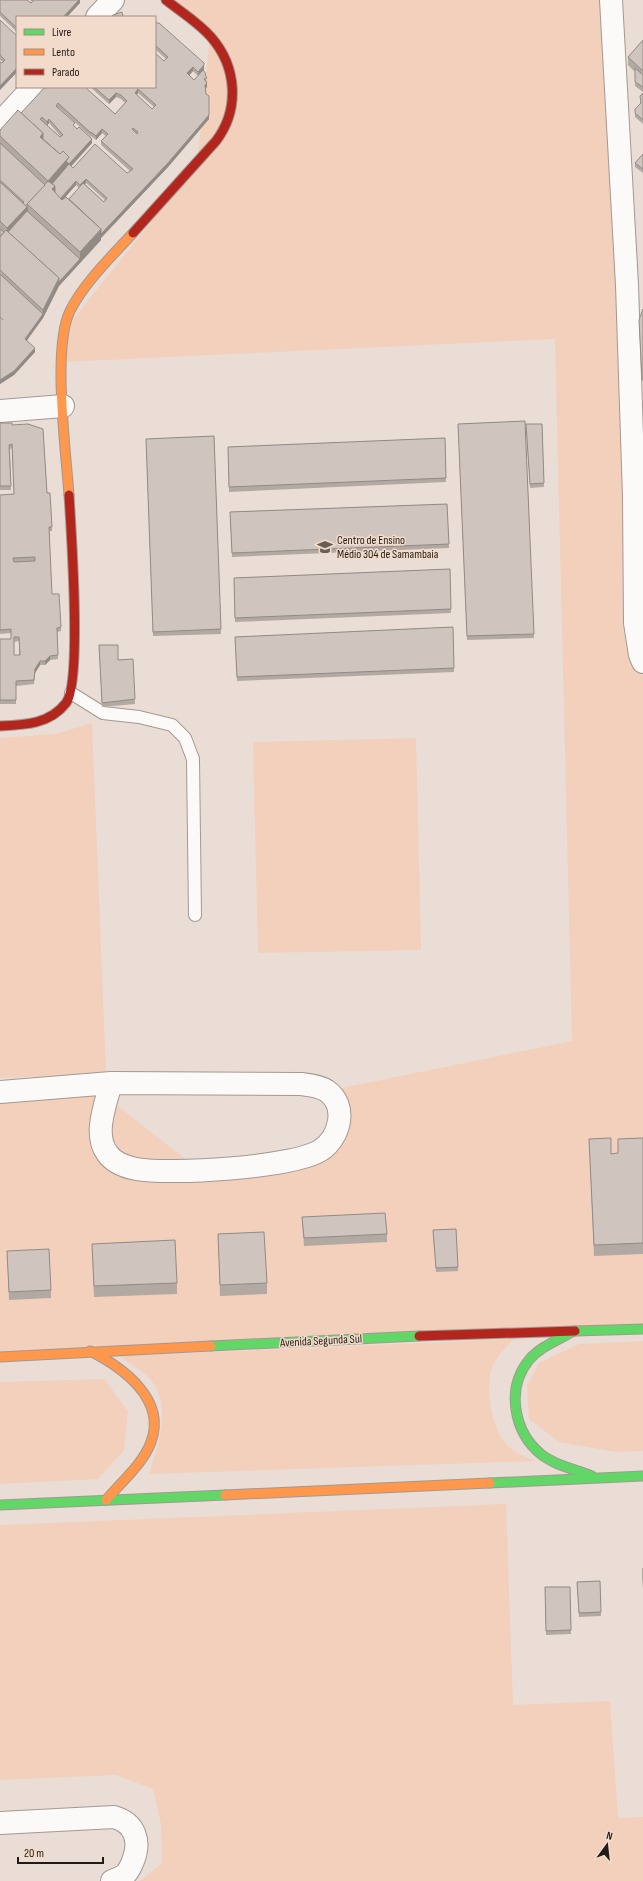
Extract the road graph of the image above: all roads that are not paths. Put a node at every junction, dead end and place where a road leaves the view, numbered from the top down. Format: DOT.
graph roads {
  1 [pos="113,0"];
  2 [pos="166,0"];
  3 [pos="611,0"];
  4 [pos="98,16"];
  5 [pos="32,88"];
  6 [pos="0,123"];
  7 [pos="635,282"];
  8 [pos="63,406"];
  9 [pos="0,411"];
  10 [pos="639,496"];
  11 [pos="643,662"];
  12 [pos="72,693"];
  13 [pos="0,726"];
  14 [pos="195,915"];
  15 [pos="111,1083"];
  16 [pos="0,1092"];
  17 [pos="643,1329"];
  18 [pos="575,1331"];
  19 [pos="90,1351"];
  20 [pos="0,1357"];
  21 [pos="643,1476"];
  22 [pos="600,1479"];
  23 [pos="106,1500"];
  24 [pos="0,1504"];
  25 [pos="0,1823"];
  26 [pos="112,1881"];
  1 -- 4 [label="street"];
  2 -- 8 [label="main road"];
  3 -- 7 [label="street"];
  5 -- 6 [label="street"];
  7 -- 10 [label="street"];
  8 -- 9 [label="street"];
  8 -- 12 [label="main road"];
  10 -- 11 [label="street"];
  12 -- 13 [label="main road"];
  12 -- 14 [label="lane"];
  15 -- 15 [label="street"];
  15 -- 16 [label="street"];
  17 -- 18 [label="main road, Avenida Segunda Sul"];
  18 -- 19 [label="main road, Avenida Segunda Sul"];
  18 -- 22 [label="main road"];
  19 -- 20 [label="main road, Avenida Segunda Sul"];
  19 -- 23 [label="main road"];
  21 -- 22 [label="main road"];
  22 -- 23 [label="main road"];
  23 -- 24 [label="main road"];
  25 -- 26 [label="street"];
}
